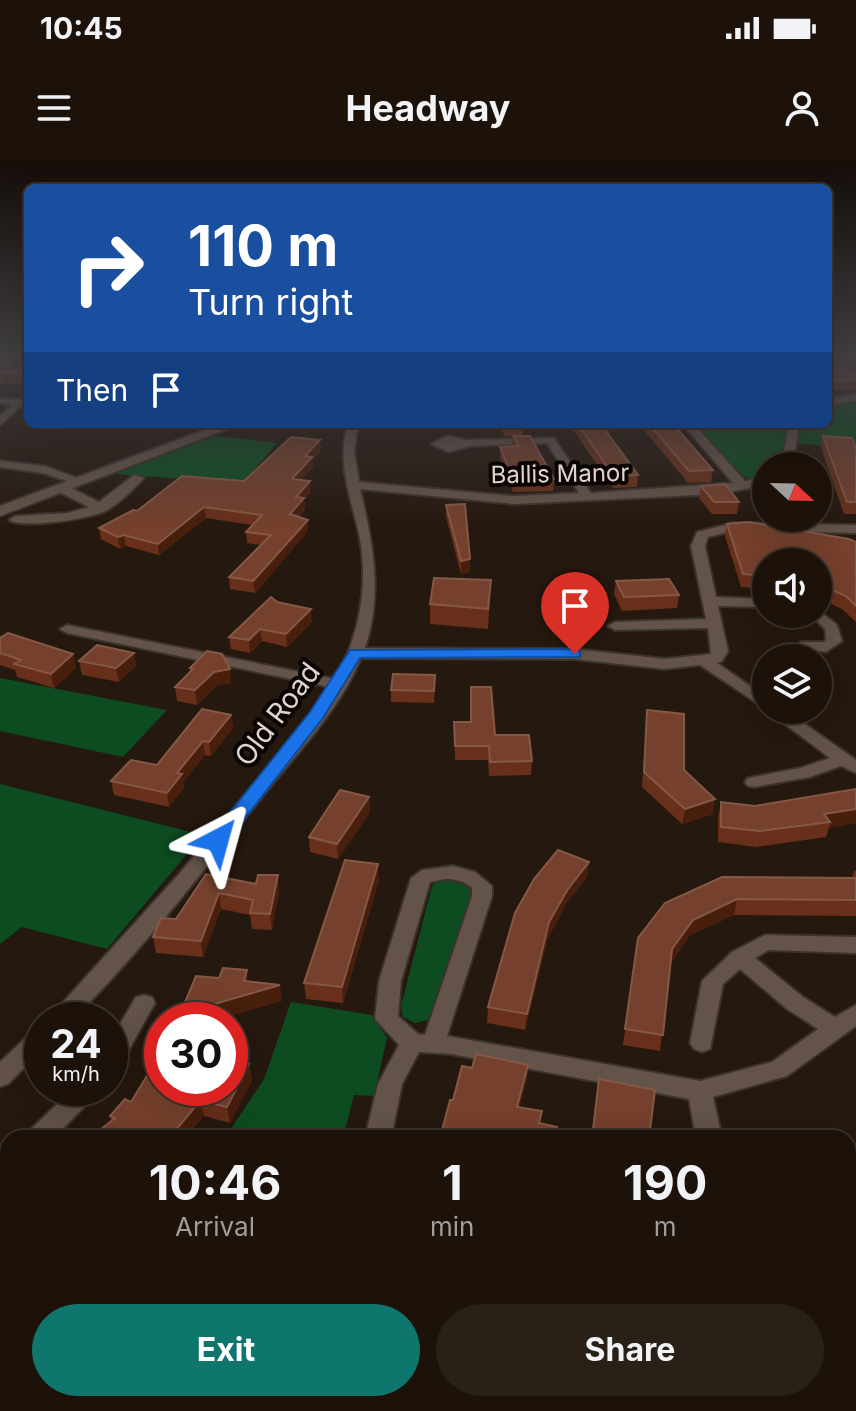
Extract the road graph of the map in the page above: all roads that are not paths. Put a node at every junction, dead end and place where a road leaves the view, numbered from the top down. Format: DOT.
graph roads {
  1 [pos="222,428"];
  2 [pos="352,428"];
  3 [pos="696,428"];
  4 [pos="795,428"];
  5 [pos="465,443"];
  6 [pos="789,452"];
  7 [pos="0,464"];
  8 [pos="138,478"];
  9 [pos="79,481"];
  10 [pos="354,485"];
  11 [pos="752,485"];
  12 [pos="743,487"];
  13 [pos="61,488"];
  14 [pos="588,497"];
  15 [pos="102,508"];
  16 [pos="0,511"];
  17 [pos="15,520"];
  18 [pos="856,529"];
  19 [pos="710,601"];
  20 [pos="752,602"];
  21 [pos="714,623"];
  22 [pos="615,626"];
  23 [pos="67,629"];
  24 [pos="355,653"];
  25 [pos="706,662"];
  26 [pos="338,684"];
  27 [pos="752,694"];
  28 [pos="794,724"];
  29 [pos="850,763"];
  30 [pos="754,782"];
  31 [pos="856,945"];
  32 [pos="740,957"];
  33 [pos="75,1002"];
  34 [pos="144,1003"];
  35 [pos="856,1014"];
  36 [pos="128,1020"];
  37 [pos="836,1029"];
  38 [pos="702,1043"];
  39 [pos="422,1044"];
  40 [pos="24,1054"];
  41 [pos="0,1077"];
  42 [pos="700,1091"];
  43 [pos="71,1106"];
  44 [pos="46,1130"];
  45 [pos="380,1130"];
  46 [pos="707,1130"];
  1 -- 9 [label="main road"];
  2 -- 10 [label="street, Old Road"];
  3 -- 12 [label="street"];
  4 -- 6 [label="street"];
  5 -- 14 [label="street"];
  7 -- 9 [label="street"];
  8 -- 15 [label="street"];
  9 -- 13 [label="main road"];
  10 -- 14 [label="street, Ballis Manor"];
  10 -- 24 [label="street, Old Road"];
  11 -- 12 [label="street, Ballis Manor"];
  12 -- 14 [label="street, Ballis Manor"];
  13 -- 15 [label="street"];
  13 -- 16 [label="main road"];
  15 -- 17 [label="street"];
  18 -- 19 [label="street"];
  19 -- 20 [label="street"];
  19 -- 21 [label="street"];
  21 -- 22 [label="street"];
  21 -- 25 [label="street"];
  23 -- 26 [label="street"];
  24 -- 25 [label="street"];
  24 -- 26 [label="street, Old Road"];
  25 -- 27 [label="street"];
  26 -- 33 [label="street, Old Road"];
  28 -- 29 [label="street"];
  29 -- 30 [label="street"];
  31 -- 32 [label="street"];
  32 -- 37 [label="street"];
  32 -- 38 [label="street"];
  34 -- 36 [label="street"];
  35 -- 37 [label="street"];
  37 -- 42 [label="street"];
  39 -- 39 [label="street"];
  39 -- 42 [label="street"];
  39 -- 45 [label="street"];
  40 -- 41 [label="street"];
  42 -- 46 [label="street"];
  43 -- 44 [label="street"];
}
